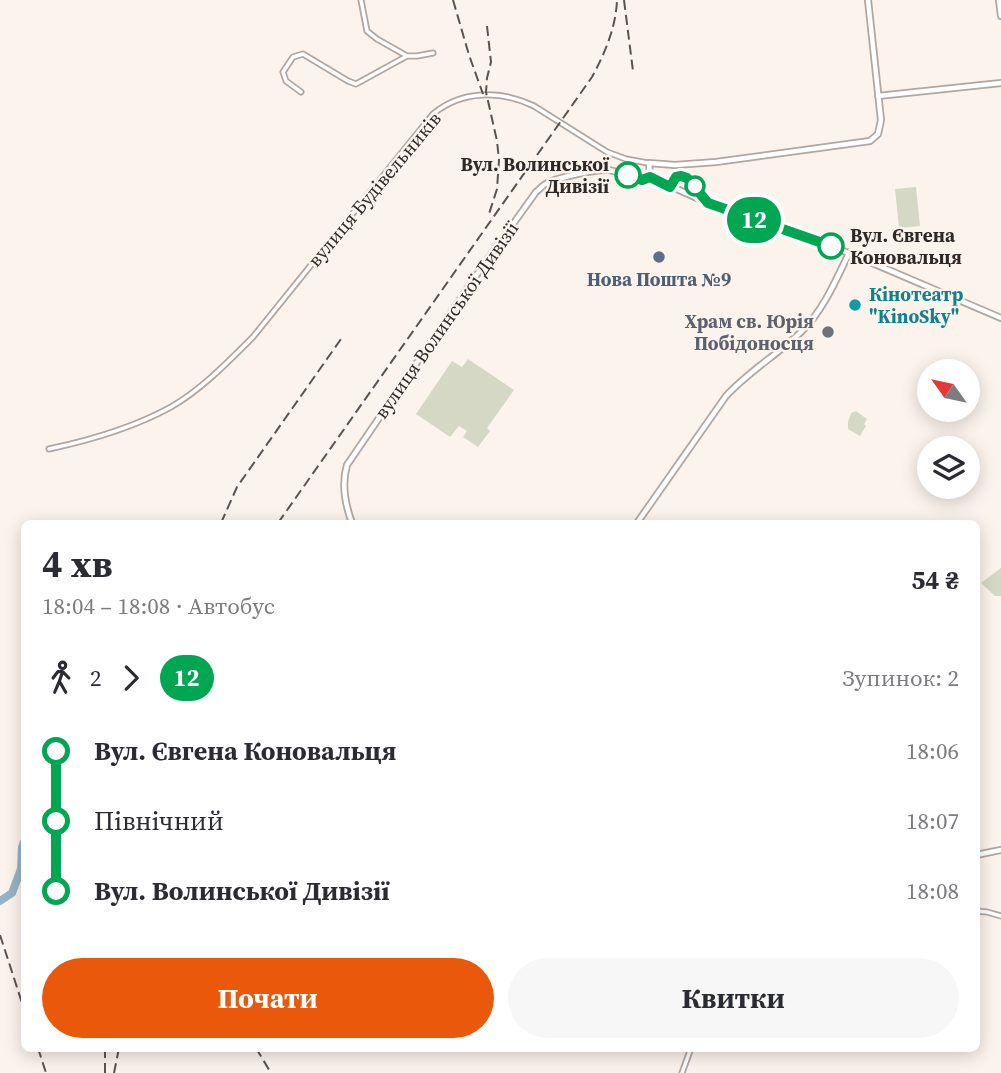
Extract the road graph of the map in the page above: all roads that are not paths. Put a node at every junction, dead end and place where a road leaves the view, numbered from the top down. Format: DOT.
graph roads {
  1 [pos="362,0"];
  2 [pos="868,0"];
  3 [pos="999,0"];
  4 [pos="1001,16"];
  5 [pos="433,53"];
  6 [pos="407,56"];
  7 [pos="1001,83"];
  8 [pos="301,92"];
  9 [pos="878,96"];
  10 [pos="649,163"];
  11 [pos="650,177"];
  12 [pos="849,253"];
  13 [pos="1001,318"];
  14 [pos="49,449"];
  15 [pos="351,520"];
  16 [pos="639,520"];
  17 [pos="1001,850"];
  18 [pos="980,854"];
  19 [pos="980,911"];
  20 [pos="1001,916"];
  21 [pos="689,1052"];
  22 [pos="682,1073"];
  1 -- 6 [label="street"];
  2 -- 9 [label="street"];
  3 -- 4 [label="street"];
  5 -- 6 [label="street"];
  6 -- 8 [label="street"];
  7 -- 9 [label="street"];
  9 -- 10 [label="street, вулиця Будівельників"];
  10 -- 11 [label="street"];
  10 -- 14 [label="street, вулиця Будівельників"];
  11 -- 12 [label="street, вулиця Волинської Дивізії"];
  11 -- 15 [label="street, вулиця Волинської Дивізії"];
  12 -- 13 [label="street, вулиця Волинської Дивізії"];
  12 -- 16 [label="street"];
  17 -- 18 [label="street"];
  19 -- 20 [label="street"];
  21 -- 22 [label="street"];
}
